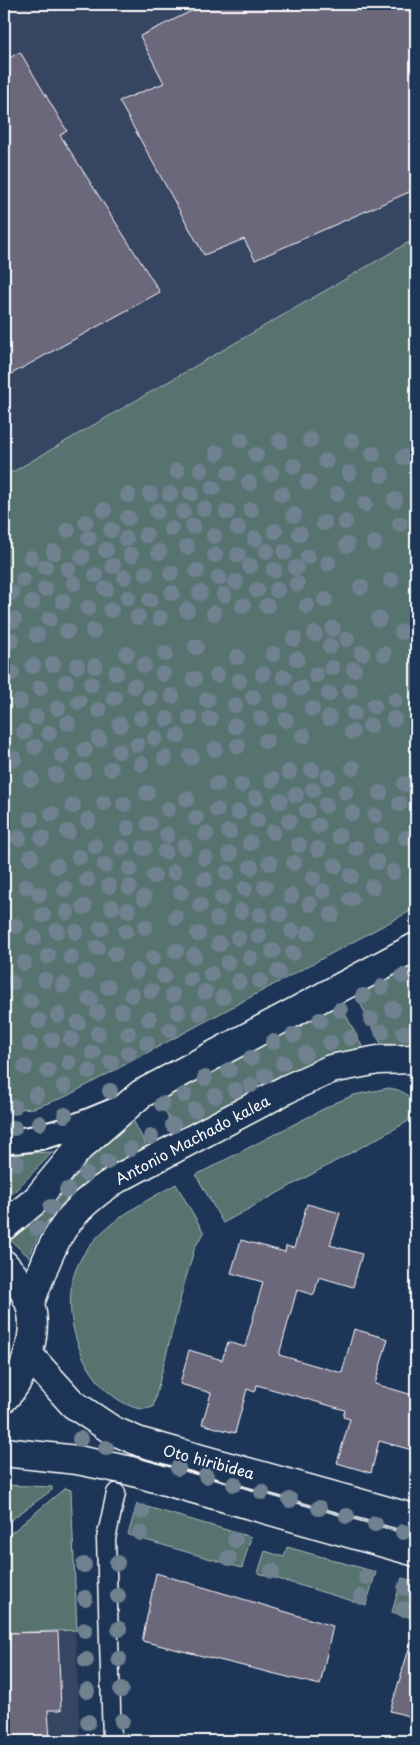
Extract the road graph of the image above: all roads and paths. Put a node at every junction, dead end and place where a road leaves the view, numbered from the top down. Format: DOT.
graph roads {
  1 [pos="416,947"];
  2 [pos="416,1059"];
  3 [pos="127,1105"];
  4 [pos="4,1141"];
  5 [pos="4,1226"];
  6 [pos="4,1264"];
  7 [pos="30,1303"];
  8 [pos="28,1354"];
  9 [pos="4,1398"];
  10 [pos="4,1452"];
  11 [pos="116,1494"];
  12 [pos="416,1519"];
  13 [pos="416,1552"];
  14 [pos="112,1741"];
  1 -- 3 [label="main road"];
  2 -- 7 [label="main road, Antonio Machado kalea"];
  3 -- 4 [label="street"];
  3 -- 5 [label="main road"];
  6 -- 7 [label="main road"];
  7 -- 8 [label="main road"];
  8 -- 9 [label="main road"];
  8 -- 12 [label="main road, Oto hiribidea"];
  10 -- 13 [label="main road, Oto hiribidea"];
  11 -- 14 [label="street"];
}
